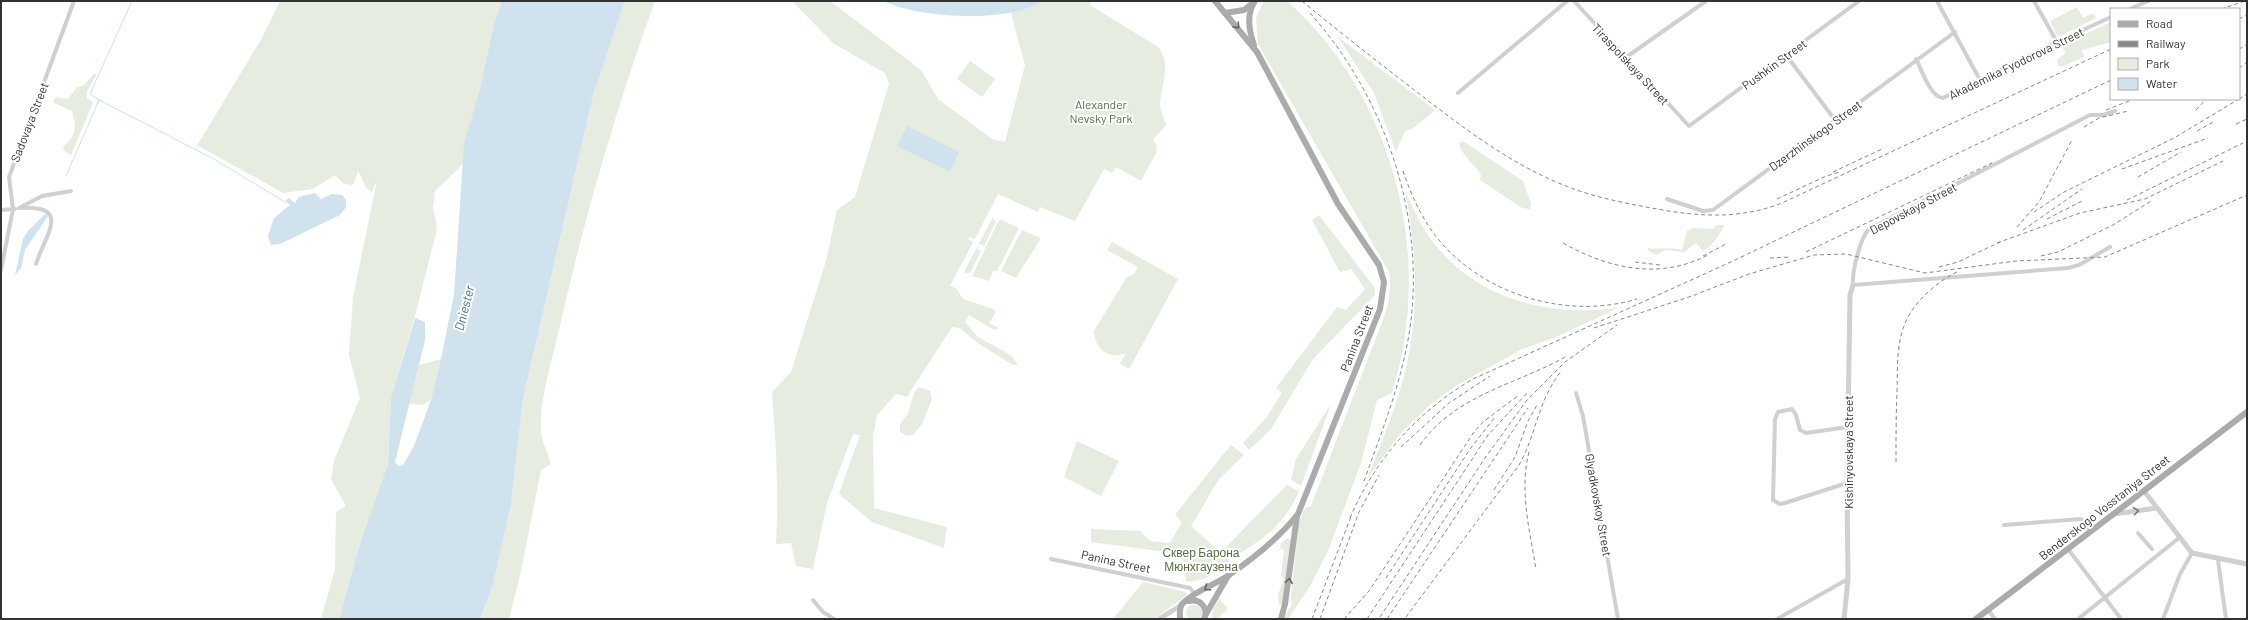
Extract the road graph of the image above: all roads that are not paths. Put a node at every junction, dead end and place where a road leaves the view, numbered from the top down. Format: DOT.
graph roads {
  1 [pos="74,1"];
  2 [pos="1215,1"];
  3 [pos="1567,1"];
  4 [pos="1574,1"];
  5 [pos="1706,1"];
  6 [pos="1859,1"];
  7 [pos="1937,1"];
  8 [pos="2034,1"];
  9 [pos="2148,1"];
  10 [pos="1254,2"];
  11 [pos="2132,8"];
  12 [pos="1225,13"];
  13 [pos="2110,18"];
  14 [pos="1955,32"];
  15 [pos="2057,42"];
  16 [pos="1257,52"];
  17 [pos="1786,55"];
  18 [pos="1625,58"];
  19 [pos="1916,59"];
  20 [pos="1980,80"];
  21 [pos="1458,93"];
  22 [pos="2115,111"];
  23 [pos="1835,120"];
  24 [pos="1689,126"];
  25 [pos="71,191"];
  26 [pos="1667,199"];
  27 [pos="19,208"];
  28 [pos="13,209"];
  29 [pos="1,210"];
  30 [pos="2110,247"];
  31 [pos="36,264"];
  32 [pos="1,270"];
  33 [pos="1853,285"];
  34 [pos="1576,393"];
  35 [pos="2247,412"];
  36 [pos="1848,427"];
  37 [pos="1847,483"];
  38 [pos="2144,491"];
  39 [pos="2157,508"];
  40 [pos="1298,514"];
  41 [pos="2114,514"];
  42 [pos="2004,525"];
  43 [pos="2090,532"];
  44 [pos="2138,533"];
  45 [pos="2179,538"];
  46 [pos="2068,549"];
  47 [pos="2152,549"];
  48 [pos="2192,553"];
  49 [pos="1052,559"];
  50 [pos="2218,560"];
  51 [pos="2247,564"];
  52 [pos="1228,576"];
  53 [pos="1848,579"];
  54 [pos="1196,595"];
  55 [pos="2105,598"];
  56 [pos="814,600"];
  57 [pos="1184,603"];
  58 [pos="1988,610"];
  59 [pos="1205,617"];
  60 [pos="1180,618"];
  61 [pos="1782,618"];
  62 [pos="834,619"];
  63 [pos="1160,619"];
  64 [pos="1281,619"];
  65 [pos="1618,619"];
  66 [pos="1777,619"];
  67 [pos="1844,619"];
  68 [pos="1976,619"];
  69 [pos="1996,619"];
  70 [pos="2078,619"];
  71 [pos="2121,619"];
  72 [pos="2162,619"];
  73 [pos="2226,619"];
  1 -- 28 [label="street, Sadovaya Street"];
  2 -- 12 [label="main road"];
  3 -- 21 [label="street"];
  4 -- 18 [label="street, Tiraspolskaya Street"];
  5 -- 18 [label="street"];
  6 -- 17 [label="street, Pushkin Street"];
  7 -- 14 [label="street"];
  8 -- 15 [label="street"];
  9 -- 11 [label="street"];
  10 -- 12 [label="main road"];
  10 -- 16 [label="main road"];
  12 -- 16 [label="main road, one-way"];
  13 -- 15 [label="street, Akademika Fyodorova Street"];
  14 -- 19 [label="street, Dzerzhinskogo Street"];
  14 -- 20 [label="street"];
  15 -- 20 [label="street, Akademika Fyodorova Street"];
  16 -- 40 [label="main road, Panina Street"];
  17 -- 23 [label="street"];
  17 -- 24 [label="street, Pushkin Street"];
  18 -- 24 [label="street, Tiraspolskaya Street"];
  19 -- 20 [label="street, Akademika Fyodorova Street"];
  19 -- 23 [label="street, Dzerzhinskogo Street"];
  22 -- 33 [label="street, Depovskaya Street"];
  23 -- 26 [label="street, Dzerzhinskogo Street"];
  25 -- 27 [label="street"];
  27 -- 28 [label="street"];
  27 -- 31 [label="street"];
  28 -- 29 [label="street"];
  28 -- 32 [label="street, Sadovaya Street"];
  30 -- 33 [label="street"];
  33 -- 36 [label="street, Kishinyovskaya Street"];
  34 -- 65 [label="street, Glyadkovskoy Street"];
  35 -- 38 [label="main road, Benderskogo Vosstaniya Street"];
  36 -- 37 [label="street, Kishinyovskaya Street"];
  36 -- 37 [label="street"];
  37 -- 53 [label="street, Kishinyovskaya Street"];
  38 -- 39 [label="street"];
  38 -- 41 [label="main road, Benderskogo Vosstaniya Street"];
  41 -- 39 [label="street, one-way"];
  39 -- 45 [label="street"];
  40 -- 52 [label="main road, Panina Street"];
  64 -- 40 [label="main road, one-way"];
  41 -- 43 [label="main road, Benderskogo Vosstaniya Street"];
  42 -- 43 [label="street"];
  43 -- 46 [label="main road, Benderskogo Vosstaniya Street"];
  44 -- 47 [label="street"];
  45 -- 48 [label="street"];
  45 -- 55 [label="street"];
  46 -- 55 [label="street"];
  46 -- 58 [label="main road, Benderskogo Vosstaniya Street"];
  48 -- 50 [label="street"];
  48 -- 72 [label="street"];
  49 -- 54 [label="street, Panina Street"];
  50 -- 51 [label="street"];
  50 -- 73 [label="street"];
  52 -- 54 [label="main road, one-way"];
  52 -- 59 [label="main road"];
  53 -- 61 [label="street"];
  53 -- 67 [label="street, Kishinyovskaya Street"];
  54 -- 57 [label="main road"];
  55 -- 70 [label="street"];
  55 -- 71 [label="street"];
  56 -- 62 [label="street"];
  57 -- 59 [label="main road"];
  57 -- 60 [label="main road"];
  57 -- 63 [label="street"];
  58 -- 68 [label="main road, Benderskogo Vosstaniya Street"];
  58 -- 69 [label="street"];
  61 -- 66 [label="street"];
}
